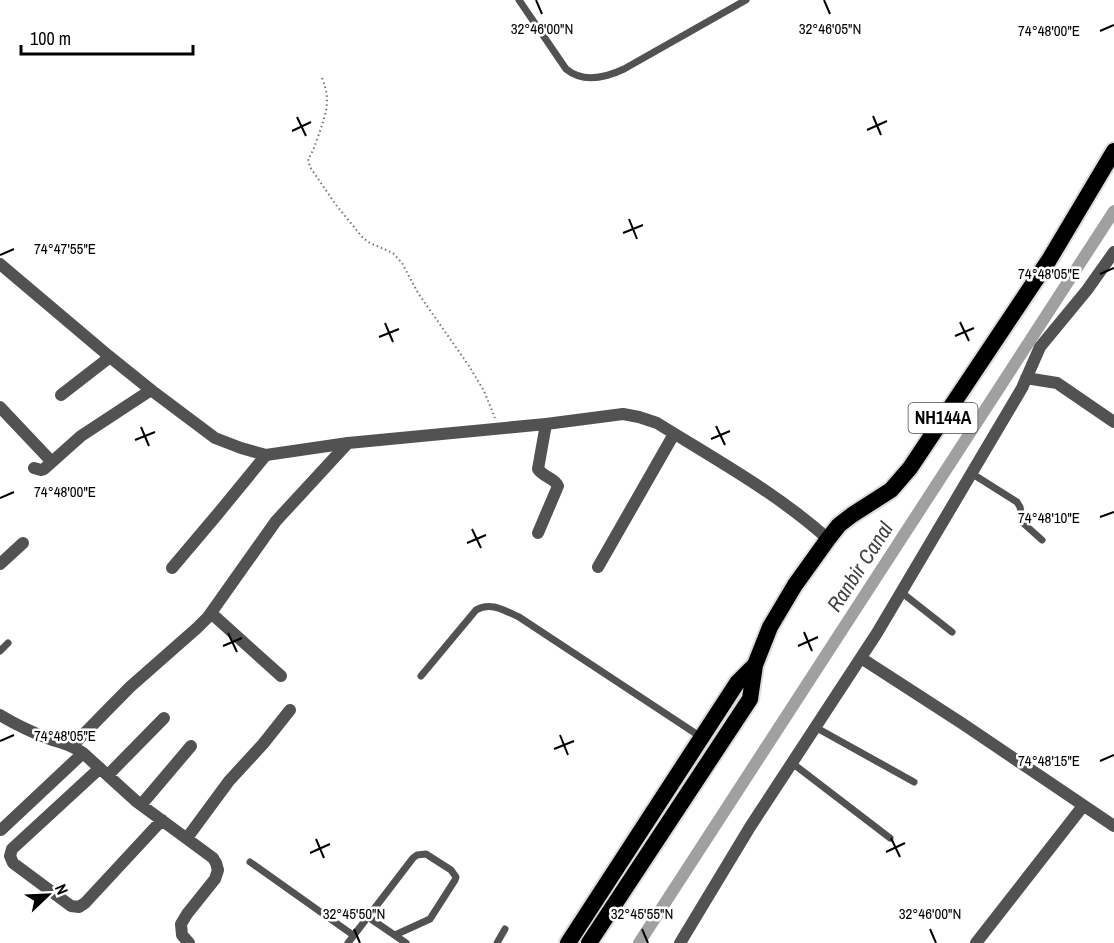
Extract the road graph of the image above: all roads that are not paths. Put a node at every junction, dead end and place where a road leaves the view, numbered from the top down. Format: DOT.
graph roads {
  1 [pos="519,0"];
  2 [pos="746,0"];
  3 [pos="1114,151"];
  4 [pos="1114,252"];
  5 [pos="0,264"];
  6 [pos="110,357"];
  7 [pos="1026,378"];
  8 [pos="151,390"];
  9 [pos="61,395"];
  10 [pos="0,407"];
  11 [pos="1114,422"];
  12 [pos="546,424"];
  13 [pos="674,434"];
  14 [pos="348,443"];
  15 [pos="266,454"];
  16 [pos="52,462"];
  17 [pos="34,468"];
  18 [pos="971,473"];
  19 [pos="538,533"];
  20 [pos="828,539"];
  21 [pos="1042,540"];
  22 [pos="23,543"];
  23 [pos="0,564"];
  24 [pos="598,567"];
  25 [pos="172,568"];
  26 [pos="901,591"];
  27 [pos="211,613"];
  28 [pos="952,632"];
  29 [pos="8,644"];
  30 [pos="0,651"];
  31 [pos="861,658"];
  32 [pos="755,665"];
  33 [pos="281,676"];
  34 [pos="421,676"];
  35 [pos="290,710"];
  36 [pos="1,717"];
  37 [pos="164,718"];
  38 [pos="816,727"];
  39 [pos="702,738"];
  40 [pos="191,746"];
  41 [pos="78,749"];
  42 [pos="792,763"];
  43 [pos="104,771"];
  44 [pos="914,782"];
  45 [pos="141,805"];
  46 [pos="1083,806"];
  47 [pos="162,820"];
  48 [pos="1114,826"];
  49 [pos="1,830"];
  50 [pos="187,838"];
  51 [pos="890,838"];
  52 [pos="250,862"];
  53 [pos="368,917"];
  54 [pos="505,929"];
  55 [pos="354,935"];
  56 [pos="395,935"];
  57 [pos="189,943"];
  58 [pos="348,943"];
  59 [pos="406,943"];
  60 [pos="496,943"];
  61 [pos="568,943"];
  62 [pos="590,943"];
  63 [pos="680,943"];
  64 [pos="976,943"];
  1 -- 2 [label="lane"];
  3 -- 20 [label="highway, NH144A"];
  4 -- 7 [label="street"];
  5 -- 6 [label="street"];
  6 -- 8 [label="street"];
  6 -- 9 [label="street"];
  7 -- 11 [label="street"];
  7 -- 18 [label="street"];
  8 -- 15 [label="street"];
  8 -- 16 [label="street"];
  10 -- 16 [label="street"];
  12 -- 13 [label="street"];
  12 -- 14 [label="street"];
  12 -- 19 [label="street"];
  13 -- 20 [label="street"];
  13 -- 24 [label="street"];
  14 -- 15 [label="street"];
  14 -- 27 [label="street"];
  15 -- 25 [label="street"];
  16 -- 17 [label="street"];
  18 -- 21 [label="lane"];
  18 -- 26 [label="street"];
  20 -- 32 [label="highway, NH144A"];
  22 -- 23 [label="street"];
  26 -- 28 [label="lane"];
  26 -- 31 [label="street"];
  27 -- 33 [label="street"];
  27 -- 41 [label="street"];
  29 -- 30 [label="lane"];
  31 -- 38 [label="street"];
  31 -- 46 [label="street"];
  32 -- 39 [label="highway, NH144A"];
  32 -- 62 [label="highway, NH144A"];
  34 -- 39 [label="lane"];
  35 -- 50 [label="street"];
  36 -- 41 [label="street"];
  37 -- 43 [label="street"];
  38 -- 42 [label="street"];
  38 -- 44 [label="lane"];
  39 -- 61 [label="highway, NH144A"];
  40 -- 45 [label="street"];
  41 -- 43 [label="street"];
  41 -- 49 [label="street"];
  42 -- 51 [label="lane"];
  42 -- 63 [label="street"];
  43 -- 45 [label="street"];
  43 -- 47 [label="street"];
  45 -- 47 [label="street"];
  46 -- 48 [label="street"];
  46 -- 64 [label="street"];
  47 -- 50 [label="street"];
  50 -- 57 [label="street"];
  52 -- 55 [label="lane"];
  53 -- 55 [label="lane"];
  53 -- 56 [label="lane"];
  53 -- 56 [label="lane"];
  54 -- 60 [label="lane"];
  55 -- 58 [label="lane"];
  56 -- 59 [label="lane"];
}
